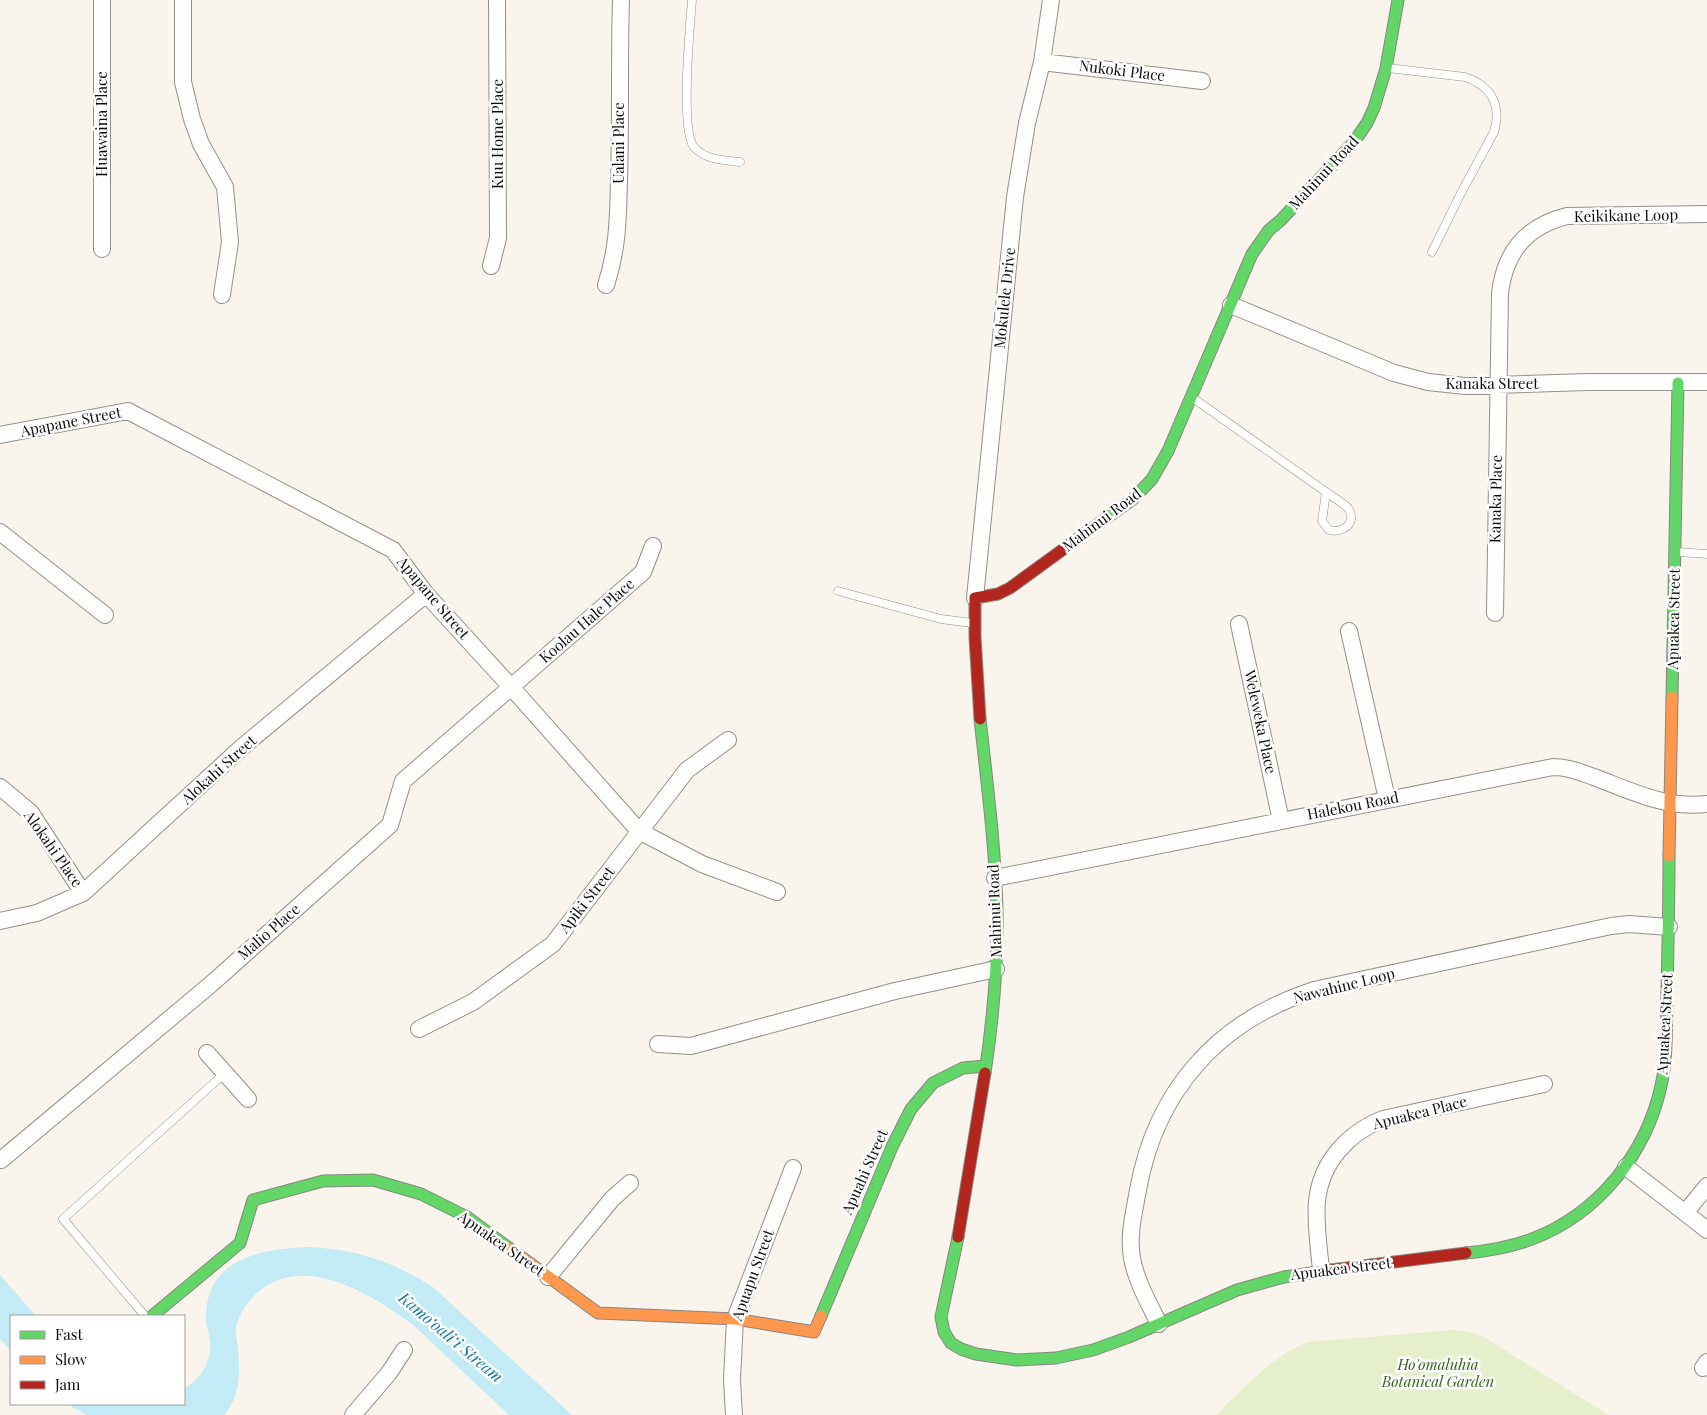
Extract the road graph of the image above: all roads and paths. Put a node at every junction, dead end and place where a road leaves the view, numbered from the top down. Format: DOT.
graph roads {
  1 [pos="102,0"];
  2 [pos="183,0"];
  3 [pos="497,0"];
  4 [pos="621,0"];
  5 [pos="692,0"];
  6 [pos="1051,0"];
  7 [pos="1398,0"];
  8 [pos="1042,62"];
  9 [pos="1386,68"];
  10 [pos="1202,81"];
  11 [pos="740,162"];
  12 [pos="1707,214"];
  13 [pos="102,248"];
  14 [pos="1432,252"];
  15 [pos="491,266"];
  16 [pos="606,285"];
  17 [pos="222,294"];
  18 [pos="1231,305"];
  19 [pos="1707,382"];
  20 [pos="1678,383"];
  21 [pos="1498,385"];
  22 [pos="1192,397"];
  23 [pos="0,435"];
  24 [pos="1326,492"];
  25 [pos="0,532"];
  26 [pos="652,546"];
  27 [pos="1676,552"];
  28 [pos="1707,554"];
  29 [pos="838,591"];
  30 [pos="426,594"];
  31 [pos="975,598"];
  32 [pos="1494,613"];
  33 [pos="105,615"];
  34 [pos="974,623"];
  35 [pos="1239,624"];
  36 [pos="1349,631"];
  37 [pos="512,688"];
  38 [pos="728,740"];
  39 [pos="0,787"];
  40 [pos="1387,799"];
  41 [pos="1671,803"];
  42 [pos="1707,804"];
  43 [pos="1281,820"];
  44 [pos="639,831"];
  45 [pos="995,878"];
  46 [pos="83,892"];
  47 [pos="777,892"];
  48 [pos="0,921"];
  49 [pos="1669,927"];
  50 [pos="996,969"];
  51 [pos="419,1029"];
  52 [pos="658,1044"];
  53 [pos="207,1053"];
  54 [pos="986,1066"];
  55 [pos="225,1073"];
  56 [pos="1544,1084"];
  57 [pos="248,1099"];
  58 [pos="1,1160"];
  59 [pos="1626,1167"];
  60 [pos="793,1168"];
  61 [pos="630,1183"];
  62 [pos="1707,1186"];
  63 [pos="1685,1213"];
  64 [pos="1707,1230"];
  65 [pos="1321,1270"];
  66 [pos="548,1277"];
  67 [pos="144,1315"];
  68 [pos="153,1315"];
  69 [pos="735,1319"];
  70 [pos="1160,1324"];
  71 [pos="814,1332"];
  72 [pos="946,1338"];
  73 [pos="404,1350"];
  74 [pos="353,1415"];
  75 [pos="734,1415"];
  1 -- 13 [label="street, Huawaina Place"];
  2 -- 17 [label="street"];
  3 -- 15 [label="street, Kuu Home Place"];
  4 -- 16 [label="street, Ualani Place"];
  5 -- 11 [label="lane"];
  6 -- 8 [label="street, Mokulele Drive"];
  7 -- 9 [label="street, Mahinui Road"];
  8 -- 10 [label="street, Nukoki Place"];
  8 -- 31 [label="street, Mokulele Drive"];
  9 -- 14 [label="lane"];
  9 -- 18 [label="street, Mahinui Road"];
  12 -- 21 [label="street, Keikikane Loop"];
  18 -- 21 [label="street, Kanaka Street"];
  18 -- 22 [label="street, Mahinui Road"];
  19 -- 20 [label="street, Kanaka Street"];
  20 -- 21 [label="street, Kanaka Street"];
  20 -- 27 [label="street, Apuakea Street"];
  21 -- 32 [label="street, Kanaka Place"];
  22 -- 24 [label="lane"];
  22 -- 31 [label="street, Mahinui Road"];
  23 -- 30 [label="street, Apapane Street"];
  24 -- 24 [label="lane"];
  25 -- 33 [label="street"];
  26 -- 37 [label="street, Koolau Hale Place"];
  27 -- 28 [label="lane"];
  27 -- 41 [label="street, Apuakea Street"];
  29 -- 34 [label="lane"];
  30 -- 37 [label="street, Apapane Street"];
  30 -- 46 [label="street, Alokahi Street"];
  31 -- 34 [label="street, Mahinui Road"];
  34 -- 45 [label="street, Mahinui Road"];
  35 -- 43 [label="street, Weleweka Place"];
  36 -- 40 [label="street"];
  37 -- 44 [label="street, Apapane Street"];
  37 -- 58 [label="street, Malio Place"];
  38 -- 44 [label="street, Apiki Street"];
  39 -- 46 [label="street, Alokahi Place"];
  40 -- 41 [label="street, Halekou Road"];
  40 -- 43 [label="street, Halekou Road"];
  41 -- 42 [label="street, Halekou Road"];
  41 -- 49 [label="street, Apuakea Street"];
  43 -- 45 [label="street, Halekou Road"];
  44 -- 47 [label="street, Apapane Street"];
  44 -- 51 [label="street, Apiki Street"];
  45 -- 50 [label="street, Mahinui Road"];
  46 -- 48 [label="street, Alokahi Street"];
  49 -- 59 [label="street, Apuakea Street"];
  49 -- 70 [label="street, Nawahine Loop"];
  50 -- 52 [label="street, Mahinui Road"];
  50 -- 54 [label="street, Mahinui Road"];
  53 -- 55 [label="street"];
  54 -- 71 [label="street, Apuahi Street"];
  54 -- 72 [label="street, Mahinui Road"];
  55 -- 57 [label="street"];
  55 -- 67 [label="lane"];
  56 -- 65 [label="street, Apuakea Place"];
  59 -- 63 [label="street"];
  59 -- 65 [label="street, Apuakea Street"];
  60 -- 69 [label="street, Apuapu Street"];
  61 -- 66 [label="street"];
  62 -- 63 [label="street"];
  63 -- 64 [label="street"];
  65 -- 70 [label="street, Apuakea Street"];
  66 -- 68 [label="street, Apuakea Street"];
  66 -- 69 [label="street, Apuakea Street"];
  69 -- 71 [label="street, Apuakea Street"];
  69 -- 75 [label="street, Apuapu Street"];
  70 -- 72 [label="street, Apuakea Street"];
  73 -- 74 [label="street"];
}
